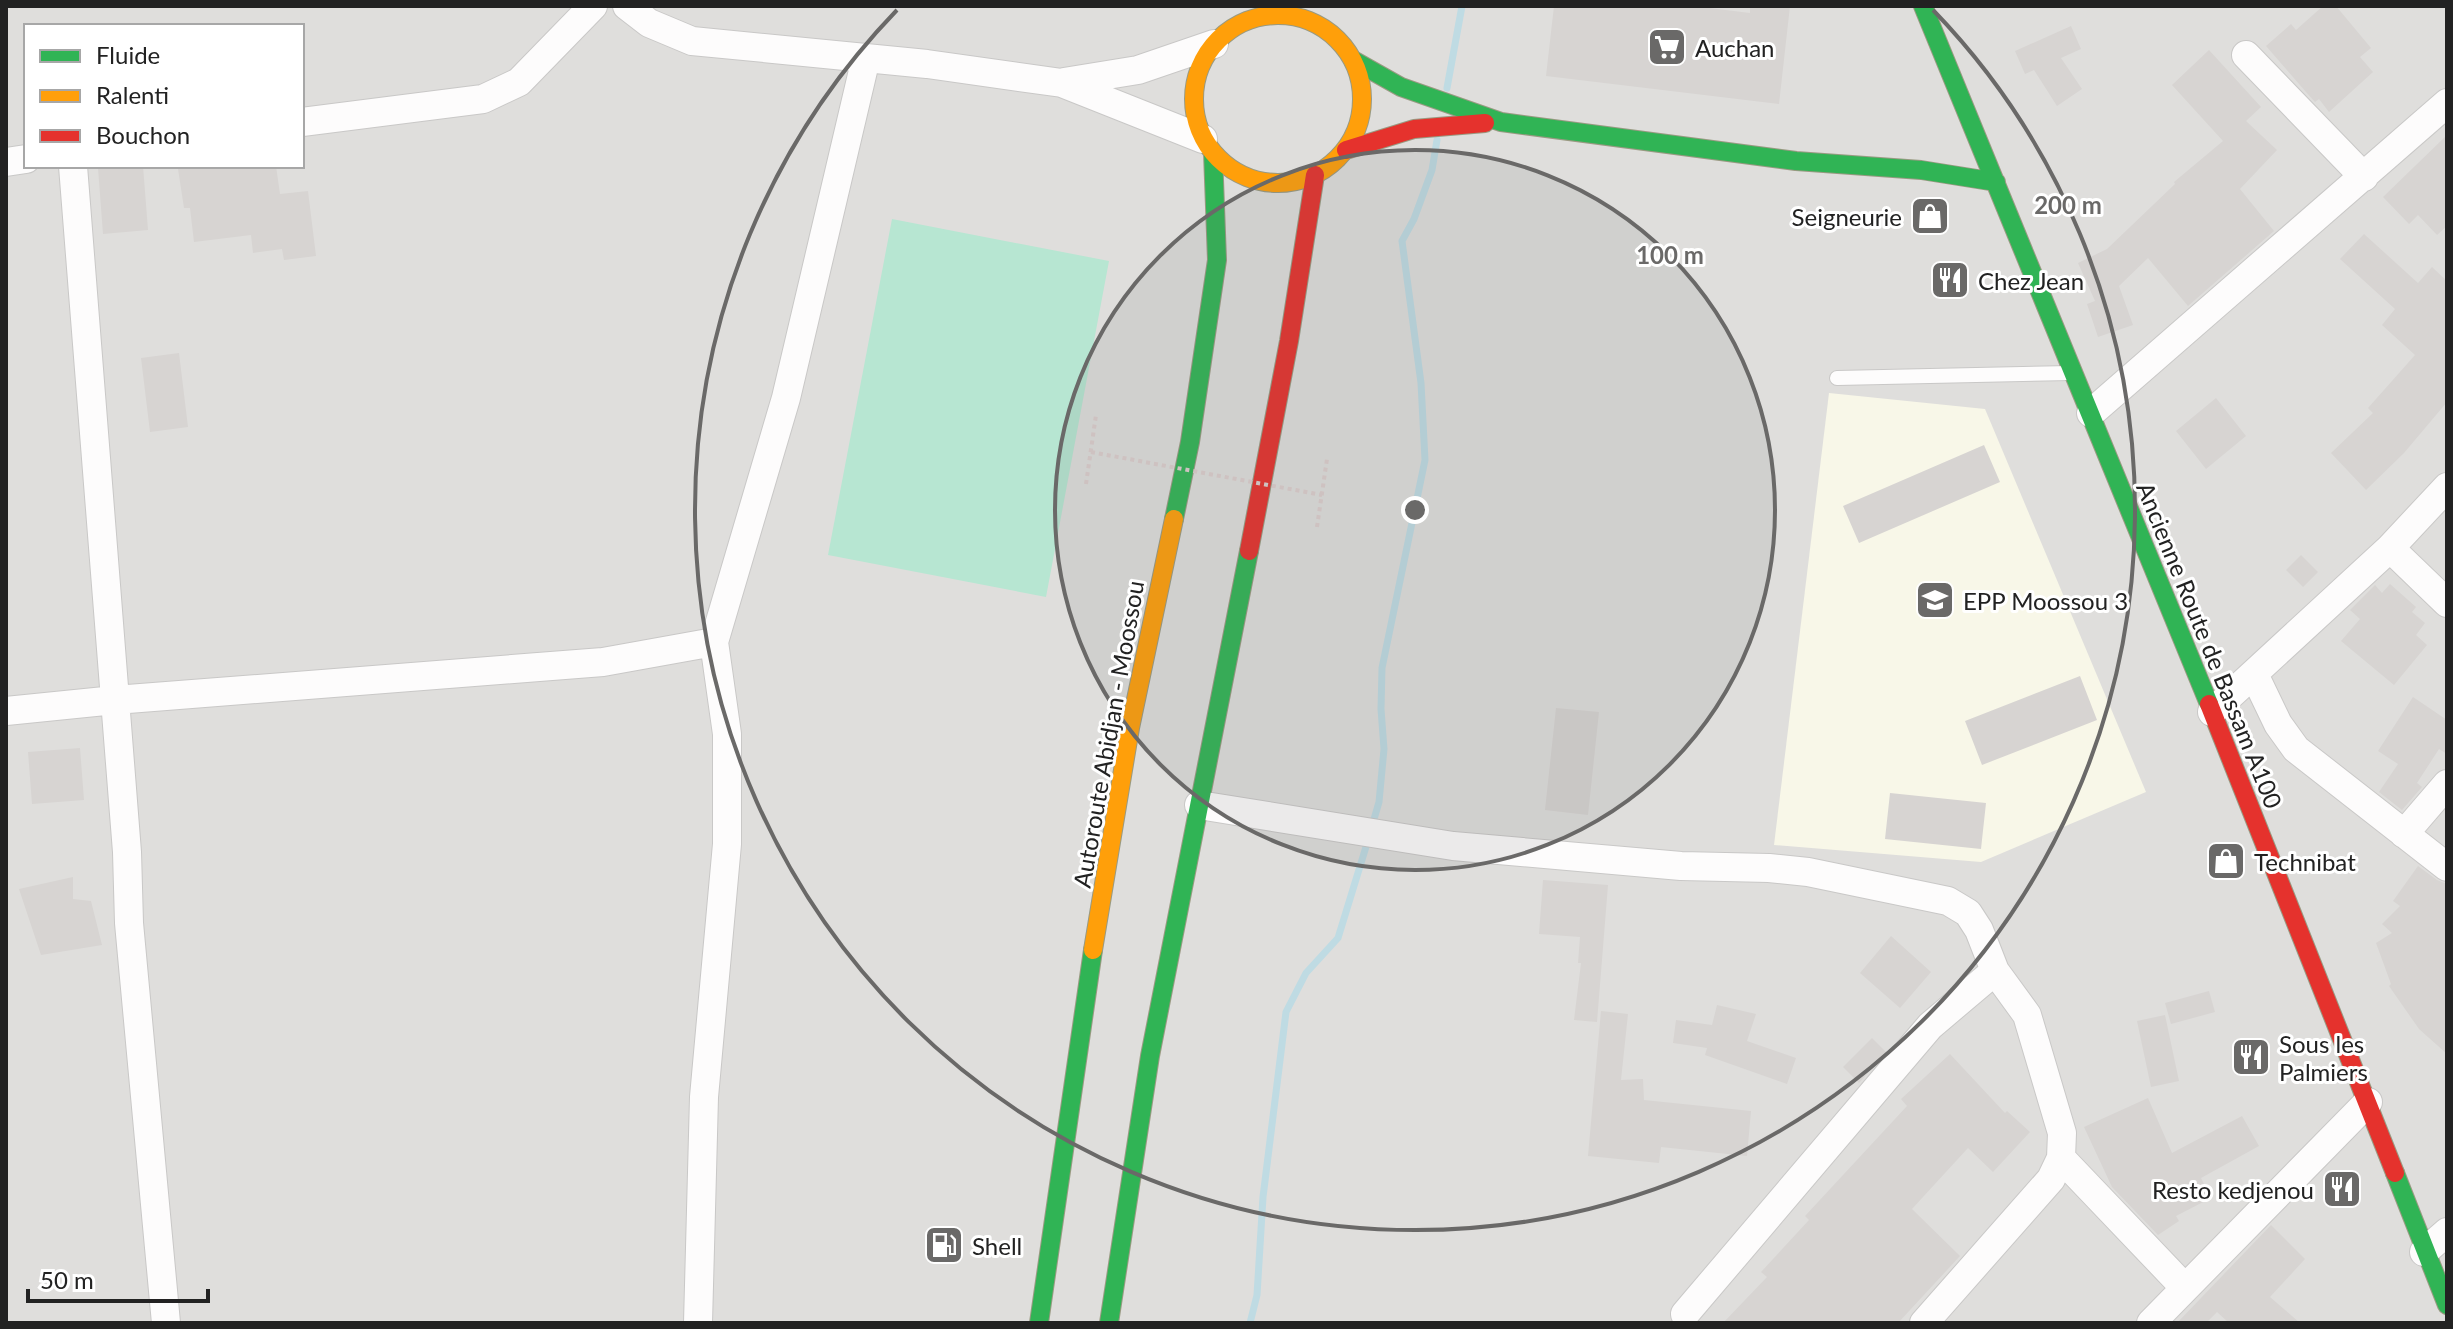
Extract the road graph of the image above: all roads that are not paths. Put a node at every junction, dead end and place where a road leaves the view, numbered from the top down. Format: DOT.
graph roads {
  1 [pos="593,6"];
  2 [pos="627,6"];
  3 [pos="1240,6"];
  4 [pos="1923,6"];
  5 [pos="1221,37"];
  6 [pos="2246,55"];
  7 [pos="866,58"];
  8 [pos="1353,60"];
  9 [pos="1062,83"];
  10 [pos="2447,103"];
  11 [pos="304,122"];
  12 [pos="1501,122"];
  13 [pos="1208,146"];
  14 [pos="1346,150"];
  15 [pos="73,168"];
  16 [pos="1315,175"];
  17 [pos="2364,177"];
  18 [pos="1996,182"];
  19 [pos="2075,373"];
  20 [pos="1837,378"];
  21 [pos="2091,413"];
  22 [pos="2447,487"];
  23 [pos="2390,548"];
  24 [pos="2447,603"];
  25 [pos="714,642"];
  26 [pos="2254,674"];
  27 [pos="115,700"];
  28 [pos="6,711"];
  29 [pos="2212,712"];
  30 [pos="2447,784"];
  31 [pos="1199,805"];
  32 [pos="2404,834"];
  33 [pos="2447,867"];
  34 [pos="1995,971"];
  35 [pos="2368,1102"];
  36 [pos="2061,1158"];
  37 [pos="2447,1232"];
  38 [pos="2424,1252"];
  39 [pos="2185,1288"];
  40 [pos="2447,1305"];
  41 [pos="1685,1314"];
  42 [pos="1928,1322"];
  43 [pos="166,1323"];
  44 [pos="698,1323"];
  45 [pos="1039,1323"];
  46 [pos="1109,1323"];
  47 [pos="2151,1323"];
  1 -- 11 [label="street"];
  2 -- 7 [label="street"];
  3 -- 5 [label="main road"];
  4 -- 18 [label="main road, Ancienne Route de Bassam A100"];
  5 -- 8 [label="main road"];
  5 -- 9 [label="street"];
  5 -- 13 [label="main road"];
  6 -- 17 [label="street"];
  7 -- 9 [label="street"];
  7 -- 25 [label="street"];
  8 -- 12 [label="main road"];
  8 -- 14 [label="main road"];
  9 -- 13 [label="street"];
  10 -- 17 [label="street"];
  12 -- 14 [label="main road"];
  12 -- 18 [label="main road"];
  13 -- 16 [label="main road"];
  13 -- 45 [label="main road, Autoroute Abidjan - Moossou"];
  14 -- 16 [label="main road"];
  15 -- 27 [label="street"];
  16 -- 31 [label="main road"];
  17 -- 21 [label="street"];
  18 -- 19 [label="main road, Ancienne Route de Bassam A100"];
  19 -- 20 [label="lane"];
  19 -- 21 [label="main road, Ancienne Route de Bassam A100"];
  21 -- 29 [label="main road, Ancienne Route de Bassam A100"];
  22 -- 23 [label="street"];
  23 -- 24 [label="street"];
  23 -- 26 [label="street"];
  25 -- 27 [label="street"];
  25 -- 44 [label="street"];
  26 -- 29 [label="street"];
  26 -- 32 [label="street"];
  27 -- 28 [label="street"];
  27 -- 43 [label="street"];
  29 -- 35 [label="main road, Ancienne Route de Bassam A100"];
  30 -- 32 [label="street"];
  31 -- 34 [label="street"];
  31 -- 46 [label="main road"];
  32 -- 33 [label="street"];
  34 -- 36 [label="street"];
  34 -- 41 [label="street"];
  35 -- 38 [label="main road, Ancienne Route de Bassam A100"];
  35 -- 39 [label="street"];
  36 -- 39 [label="street"];
  36 -- 42 [label="street"];
  37 -- 38 [label="street"];
  38 -- 40 [label="main road, Ancienne Route de Bassam A100"];
  39 -- 47 [label="street"];
}
